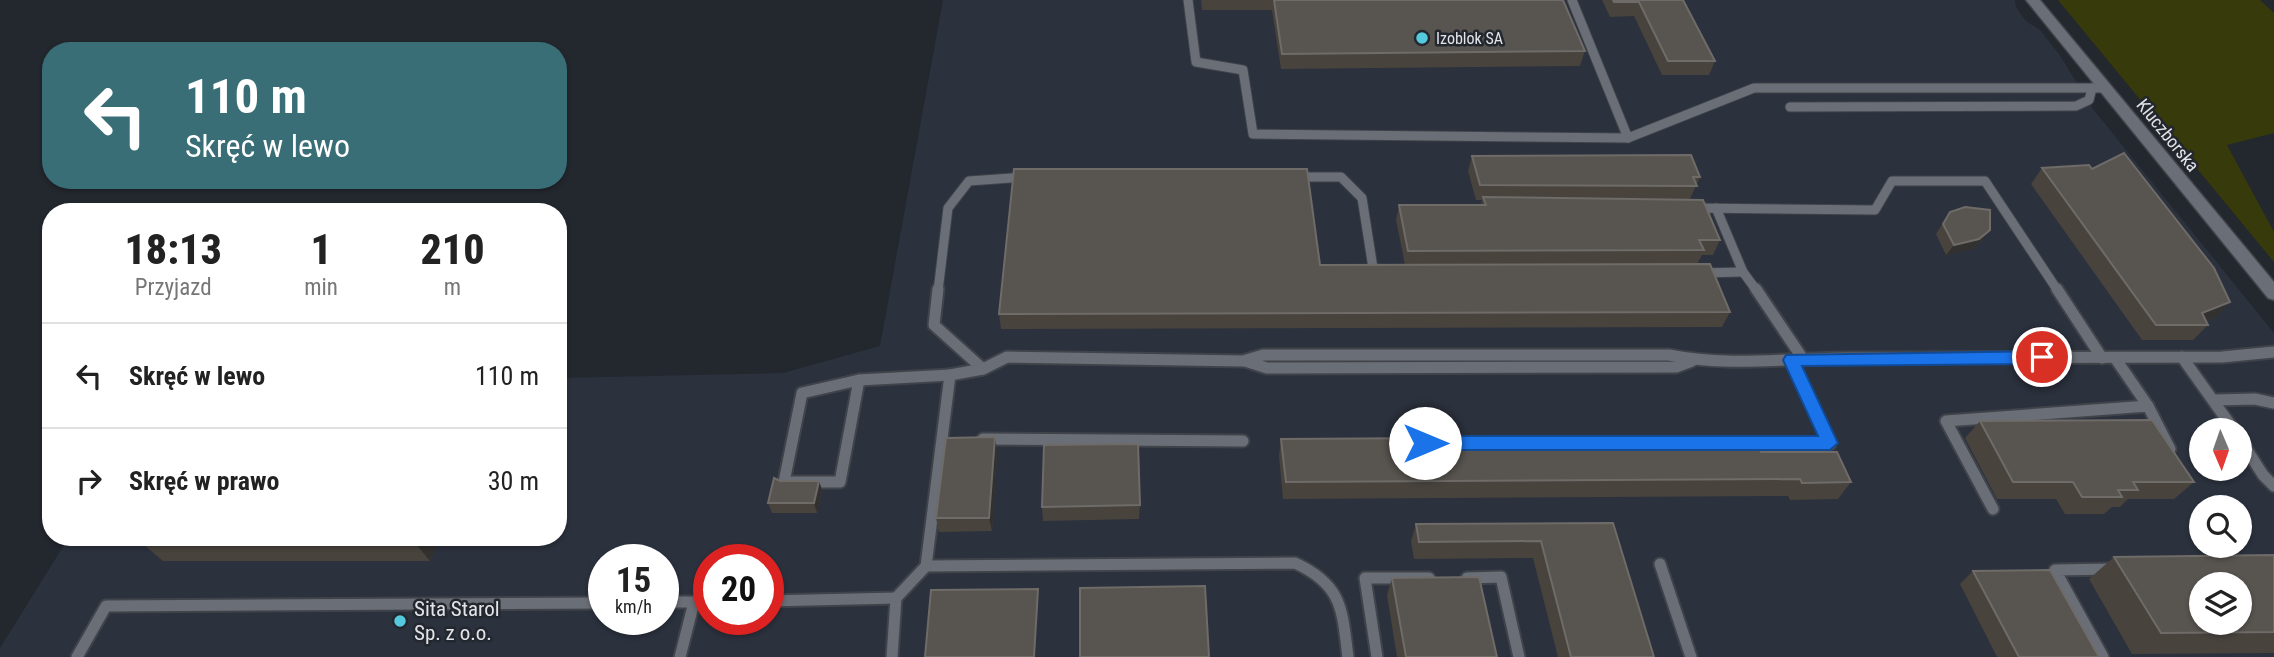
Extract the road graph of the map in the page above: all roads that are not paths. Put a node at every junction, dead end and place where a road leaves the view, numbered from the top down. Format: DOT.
graph roads {
  1 [pos="1188,0"];
  2 [pos="1572,0"];
  3 [pos="2033,0"];
  4 [pos="2098,88"];
  5 [pos="1790,107"];
  6 [pos="1628,138"];
  7 [pos="1038,177"];
  8 [pos="1286,177"];
  9 [pos="1688,208"];
  10 [pos="1716,208"];
  11 [pos="1687,272"];
  12 [pos="1743,272"];
  13 [pos="1395,273"];
  14 [pos="2274,294"];
  15 [pos="2274,352"];
  16 [pos="2182,357"];
  17 [pos="2102,358"];
  18 [pos="2115,358"];
  19 [pos="1797,359"];
  20 [pos="983,369"];
  21 [pos="950,375"];
  22 [pos="859,380"];
  23 [pos="2214,400"];
  24 [pos="2274,403"];
  25 [pos="2148,406"];
  26 [pos="2226,418"];
  27 [pos="942,439"];
  28 [pos="956,439"];
  29 [pos="969,439"];
  30 [pos="1243,440"];
  31 [pos="1733,443"];
  32 [pos="2252,456"];
  33 [pos="2177,464"];
  34 [pos="2274,486"];
  35 [pos="1993,509"];
  36 [pos="1660,564"];
  37 [pos="926,566"];
  38 [pos="2123,569"];
  39 [pos="896,598"];
  40 [pos="784,601"];
  41 [pos="588,603"];
  42 [pos="693,606"];
  43 [pos="77,657"];
  44 [pos="680,657"];
  45 [pos="892,657"];
  46 [pos="1348,657"];
  47 [pos="1377,657"];
  48 [pos="1519,657"];
  49 [pos="1691,657"];
  50 [pos="2103,657"];
  1 -- 6 [label="lane"];
  2 -- 6 [label="lane"];
  3 -- 4 [label="street, Kluczborska"];
  4 -- 5 [label="lane"];
  4 -- 6 [label="lane"];
  4 -- 14 [label="street, Kluczborska"];
  7 -- 20 [label="lane"];
  8 -- 13 [label="lane"];
  9 -- 10 [label="lane"];
  10 -- 12 [label="lane"];
  10 -- 17 [label="lane"];
  11 -- 12 [label="lane"];
  12 -- 19 [label="lane"];
  15 -- 16 [label="lane"];
  16 -- 18 [label="lane"];
  16 -- 23 [label="lane"];
  17 -- 18 [label="lane"];
  17 -- 19 [label="lane"];
  18 -- 25 [label="lane"];
  19 -- 20 [label="lane"];
  19 -- 31 [label="lane"];
  20 -- 21 [label="lane"];
  21 -- 22 [label="lane"];
  21 -- 27 [label="lane"];
  22 -- 22 [label="lane"];
  23 -- 24 [label="lane"];
  23 -- 26 [label="lane"];
  25 -- 33 [label="lane"];
  25 -- 35 [label="lane"];
  27 -- 28 [label="lane"];
  27 -- 37 [label="lane"];
  29 -- 30 [label="lane"];
  32 -- 34 [label="lane"];
  36 -- 49 [label="lane"];
  37 -- 39 [label="lane"];
  37 -- 46 [label="lane"];
  38 -- 50 [label="lane"];
  39 -- 40 [label="lane"];
  39 -- 45 [label="lane"];
  41 -- 43 [label="lane"];
  42 -- 44 [label="lane"];
  47 -- 48 [label="lane"];
}
